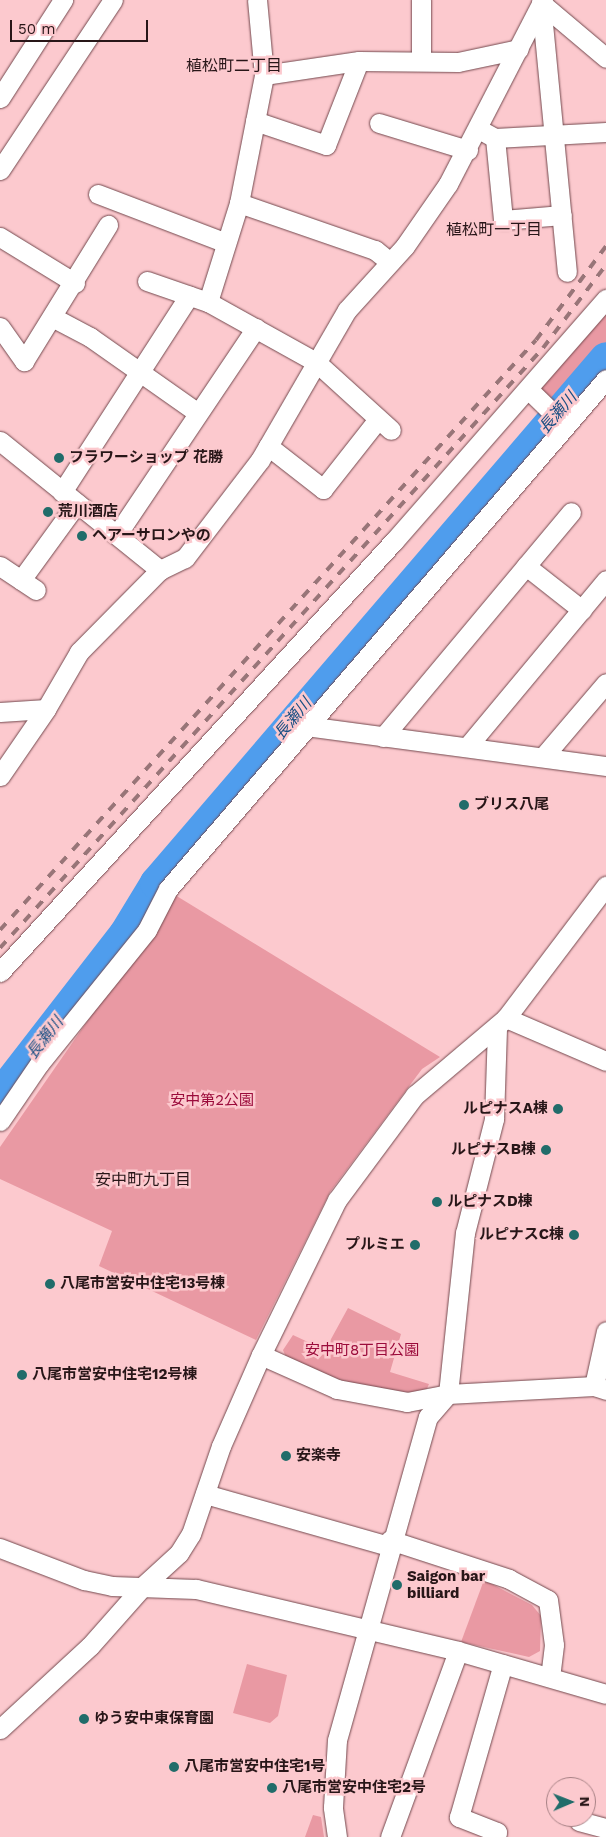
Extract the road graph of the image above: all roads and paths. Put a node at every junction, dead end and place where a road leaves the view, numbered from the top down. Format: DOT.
graph roads {
  1 [pos="63,0"];
  2 [pos="113,0"];
  3 [pos="257,0"];
  4 [pos="421,0"];
  5 [pos="542,2"];
  6 [pos="519,49"];
  7 [pos="606,58"];
  8 [pos="358,61"];
  9 [pos="421,62"];
  10 [pos="264,75"];
  11 [pos="6,80"];
  12 [pos="0,98"];
  13 [pos="255,121"];
  14 [pos="379,123"];
  15 [pos="606,132"];
  16 [pos="487,134"];
  17 [pos="555,134"];
  18 [pos="468,150"];
  19 [pos="0,170"];
  20 [pos="98,194"];
  21 [pos="239,203"];
  22 [pos="562,215"];
  23 [pos="108,225"];
  24 [pos="0,237"];
  25 [pos="224,242"];
  26 [pos="390,262"];
  27 [pos="567,272"];
  28 [pos="147,281"];
  29 [pos="74,283"];
  30 [pos="189,296"];
  31 [pos="606,299"];
  32 [pos="208,302"];
  33 [pos="54,318"];
  34 [pos="0,327"];
  35 [pos="256,328"];
  36 [pos="316,362"];
  37 [pos="140,372"];
  38 [pos="606,379"];
  39 [pos="529,390"];
  40 [pos="198,413"];
  41 [pos="559,419"];
  42 [pos="0,441"];
  43 [pos="268,446"];
  44 [pos="69,498"];
  45 [pos="572,512"];
  46 [pos="118,533"];
  47 [pos="0,566"];
  48 [pos="526,566"];
  49 [pos="160,570"];
  50 [pos="606,580"];
  51 [pos="582,610"];
  52 [pos="606,683"];
  53 [pos="46,709"];
  54 [pos="0,712"];
  55 [pos="306,726"];
  56 [pos="383,737"];
  57 [pos="467,748"];
  58 [pos="544,758"];
  59 [pos="606,766"];
  60 [pos="0,776"];
  61 [pos="606,886"];
  62 [pos="0,972"];
  63 [pos="502,1024"];
  64 [pos="606,1060"];
  65 [pos="0,1121"];
  66 [pos="606,1331"];
  67 [pos="261,1355"];
  68 [pos="600,1388"];
  69 [pos="448,1394"];
  70 [pos="205,1494"];
  71 [pos="390,1543"];
  72 [pos="0,1548"];
  73 [pos="143,1586"];
  74 [pos="365,1632"];
  75 [pos="458,1651"];
  76 [pos="503,1664"];
  77 [pos="550,1677"];
  78 [pos="606,1694"];
  79 [pos="0,1729"];
  80 [pos="337,1837"];
  81 [pos="390,1837"];
  82 [pos="496,1837"];
  1 -- 11 [label="street"];
  2 -- 19 [label="street"];
  3 -- 10 [label="street"];
  4 -- 9 [label="street"];
  5 -- 6 [label="street"];
  5 -- 7 [label="street"];
  5 -- 17 [label="street"];
  6 -- 9 [label="street"];
  6 -- 16 [label="street"];
  8 -- 9 [label="street"];
  8 -- 10 [label="street"];
  8 -- 13 [label="street"];
  10 -- 13 [label="street"];
  11 -- 12 [label="street"];
  13 -- 21 [label="street"];
  14 -- 18 [label="street"];
  15 -- 17 [label="street"];
  16 -- 17 [label="street"];
  16 -- 18 [label="street"];
  16 -- 22 [label="street"];
  17 -- 22 [label="street"];
  18 -- 26 [label="street"];
  20 -- 25 [label="street"];
  21 -- 25 [label="street"];
  21 -- 26 [label="street"];
  22 -- 27 [label="street"];
  23 -- 29 [label="street"];
  24 -- 29 [label="street"];
  25 -- 32 [label="street"];
  26 -- 36 [label="street"];
  28 -- 30 [label="street"];
  29 -- 33 [label="street"];
  30 -- 32 [label="street"];
  30 -- 37 [label="street"];
  31 -- 39 [label="street"];
  32 -- 35 [label="street"];
  33 -- 34 [label="street"];
  33 -- 37 [label="street"];
  35 -- 36 [label="street"];
  35 -- 40 [label="street"];
  36 -- 43 [label="street"];
  36 -- 43 [label="street"];
  37 -- 40 [label="street"];
  37 -- 44 [label="street"];
  38 -- 41 [label="street"];
  39 -- 41 [label="street"];
  39 -- 62 [label="street"];
  40 -- 46 [label="street"];
  41 -- 55 [label="street"];
  42 -- 44 [label="street"];
  43 -- 49 [label="street"];
  44 -- 46 [label="street"];
  44 -- 47 [label="street"];
  45 -- 48 [label="street"];
  46 -- 49 [label="street"];
  48 -- 51 [label="street"];
  48 -- 56 [label="street"];
  49 -- 53 [label="street"];
  50 -- 51 [label="street"];
  51 -- 57 [label="street"];
  52 -- 58 [label="street"];
  53 -- 54 [label="street"];
  53 -- 60 [label="street"];
  55 -- 56 [label="street"];
  55 -- 65 [label="street"];
  56 -- 57 [label="street"];
  57 -- 58 [label="street"];
  58 -- 59 [label="street"];
  61 -- 63 [label="street"];
  63 -- 64 [label="street"];
  63 -- 67 [label="street"];
  63 -- 69 [label="street"];
  66 -- 68 [label="street"];
  67 -- 69 [label="street"];
  67 -- 70 [label="street"];
  68 -- 69 [label="street"];
  69 -- 71 [label="street"];
  70 -- 71 [label="street"];
  70 -- 73 [label="street"];
  71 -- 74 [label="street"];
  71 -- 77 [label="street"];
  72 -- 73 [label="street"];
  73 -- 74 [label="street"];
  73 -- 79 [label="street"];
  74 -- 75 [label="street"];
  74 -- 80 [label="street"];
  75 -- 76 [label="street"];
  75 -- 81 [label="street"];
  76 -- 77 [label="street"];
  76 -- 82 [label="street"];
  77 -- 78 [label="street"];
}
